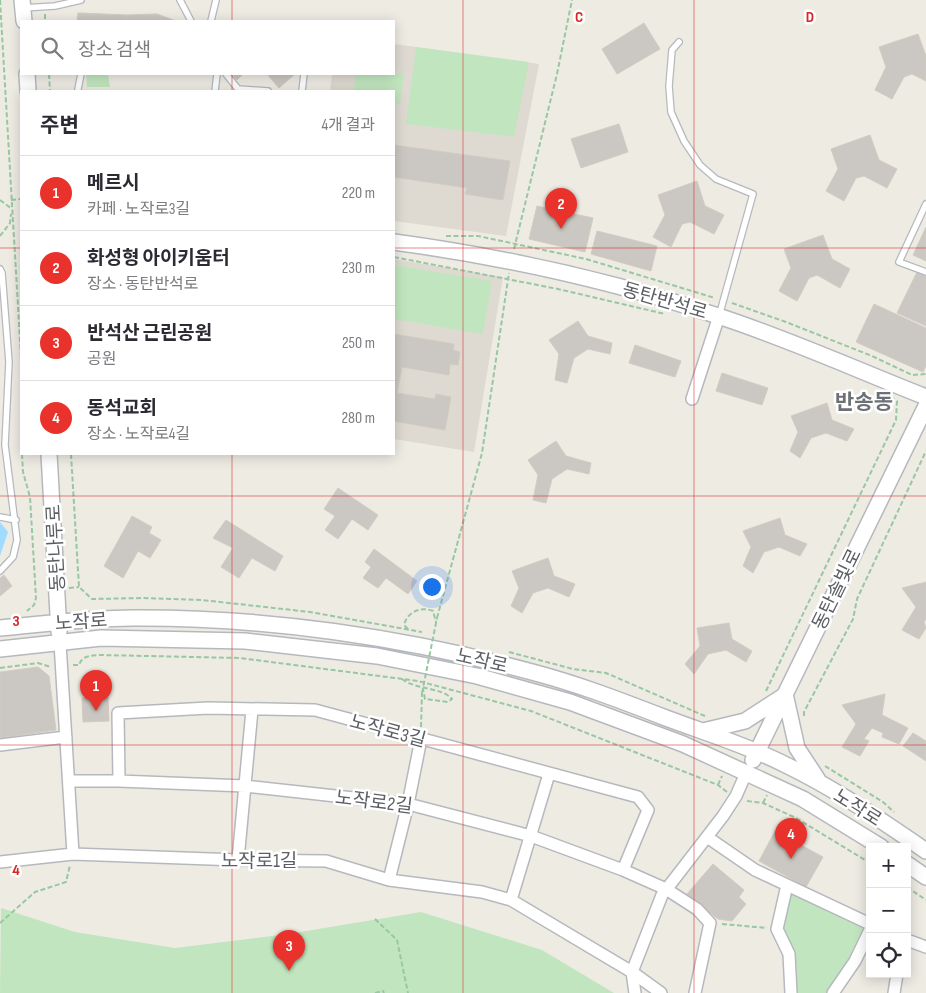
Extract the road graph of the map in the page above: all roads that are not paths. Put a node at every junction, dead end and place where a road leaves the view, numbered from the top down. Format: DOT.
graph roads {
  1 [pos="81,0"];
  2 [pos="180,0"];
  3 [pos="216,0"];
  4 [pos="23,10"];
  5 [pos="190,20"];
  6 [pos="211,20"];
  7 [pos="679,42"];
  8 [pos="27,75"];
  9 [pos="81,75"];
  10 [pos="217,75"];
  11 [pos="227,75"];
  12 [pos="304,75"];
  13 [pos="78,89"];
  14 [pos="28,90"];
  15 [pos="215,90"];
  16 [pos="253,90"];
  17 [pos="302,90"];
  18 [pos="926,204"];
  19 [pos="395,242"];
  20 [pos="0,270"];
  21 [pos="926,272"];
  22 [pos="719,316"];
  23 [pos="926,397"];
  24 [pos="692,399"];
  25 [pos="926,406"];
  26 [pos="49,455"];
  27 [pos="0,517"];
  28 [pos="16,520"];
  29 [pos="0,571"];
  30 [pos="131,618"];
  31 [pos="59,623"];
  32 [pos="0,628"];
  33 [pos="0,632"];
  34 [pos="132,639"];
  35 [pos="60,643"];
  36 [pos="0,648"];
  37 [pos="785,694"];
  38 [pos="252,710"];
  39 [pos="706,725"];
  40 [pos="66,737"];
  41 [pos="420,739"];
  42 [pos="0,745"];
  43 [pos="693,748"];
  44 [pos="756,752"];
  45 [pos="747,771"];
  46 [pos="549,774"];
  47 [pos="69,781"];
  48 [pos="119,781"];
  49 [pos="820,784"];
  50 [pos="246,786"];
  51 [pos="807,801"];
  52 [pos="408,804"];
  53 [pos="531,836"];
  54 [pos="707,837"];
  55 [pos="875,843"];
  56 [pos="926,851"];
  57 [pos="73,854"];
  58 [pos="238,860"];
  59 [pos="0,862"];
  60 [pos="911,867"];
  61 [pos="623,870"];
  62 [pos="926,877"];
  63 [pos="389,880"];
  64 [pos="788,885"];
  65 [pos="666,889"];
  66 [pos="511,900"];
  67 [pos="866,922"];
  68 [pos="869,933"];
  69 [pos="911,941"];
  70 [pos="926,947"];
  71 [pos="632,972"];
  72 [pos="896,978"];
  73 [pos="636,993"];
  74 [pos="662,993"];
  75 [pos="695,993"];
  76 [pos="792,993"];
  77 [pos="833,993"];
  78 [pos="894,993"];
  1 -- 4 [label="lane"];
  2 -- 5 [label="lane"];
  3 -- 6 [label="lane"];
  7 -- 22 [label="lane"];
  8 -- 14 [label="street"];
  9 -- 13 [label="lane"];
  10 -- 15 [label="lane"];
  11 -- 16 [label="lane"];
  12 -- 17 [label="lane"];
  18 -- 21 [label="lane"];
  19 -- 22 [label="street, 동탄반석로"];
  20 -- 28 [label="lane"];
  22 -- 23 [label="street, 동탄반석로"];
  22 -- 24 [label="street"];
  25 -- 37 [label="street, 동탄솔빛로"];
  26 -- 31 [label="street, 동탄나루로"];
  27 -- 28 [label="lane"];
  28 -- 29 [label="lane"];
  30 -- 31 [label="street, 노작로"];
  30 -- 34 [label="street"];
  30 -- 39 [label="street, 노작로"];
  31 -- 32 [label="street, 노작로"];
  31 -- 35 [label="street, 동탄나루로"];
  33 -- 36 [label="street"];
  34 -- 35 [label="street, 노작로"];
  34 -- 43 [label="street, 노작로"];
  35 -- 36 [label="street, 노작로"];
  35 -- 40 [label="street"];
  37 -- 39 [label="street"];
  37 -- 44 [label="street, 동탄솔빛로"];
  37 -- 49 [label="street"];
  38 -- 41 [label="street, 노작로3길"];
  38 -- 48 [label="street, 노작로3길"];
  38 -- 50 [label="street"];
  39 -- 43 [label="street"];
  39 -- 44 [label="street, 노작로"];
  40 -- 42 [label="street"];
  40 -- 47 [label="street"];
  41 -- 46 [label="street, 노작로3길"];
  41 -- 52 [label="street"];
  43 -- 45 [label="street, 노작로"];
  44 -- 45 [label="street, 동탄솔빛로"];
  44 -- 49 [label="street, 노작로"];
  45 -- 51 [label="street, 노작로"];
  45 -- 54 [label="street"];
  46 -- 53 [label="street"];
  46 -- 61 [label="street, 노작로3길"];
  47 -- 48 [label="street, 노작로2길"];
  47 -- 57 [label="street"];
  48 -- 50 [label="street, 노작로2길"];
  49 -- 51 [label="street"];
  49 -- 56 [label="street, 노작로"];
  50 -- 52 [label="street, 노작로2길"];
  50 -- 58 [label="street"];
  51 -- 55 [label="street, 노작로"];
  52 -- 53 [label="street, 노작로2길"];
  52 -- 63 [label="street"];
  53 -- 61 [label="street, 노작로2길"];
  53 -- 66 [label="street"];
  54 -- 64 [label="street"];
  54 -- 65 [label="street"];
  57 -- 58 [label="street, 노작로1길"];
  57 -- 59 [label="street, 노작로1길"];
  58 -- 63 [label="street, 노작로1길"];
  60 -- 62 [label="street"];
  61 -- 65 [label="street, 노작로2길"];
  63 -- 66 [label="street, 노작로1길"];
  64 -- 67 [label="street"];
  64 -- 76 [label="street"];
  65 -- 71 [label="street"];
  65 -- 75 [label="street, 노작로2길"];
  66 -- 71 [label="street, 노작로1길"];
  68 -- 77 [label="street"];
  69 -- 70 [label="street"];
  71 -- 73 [label="street"];
  71 -- 74 [label="street, 노작로1길"];
  72 -- 78 [label="street"];
}
